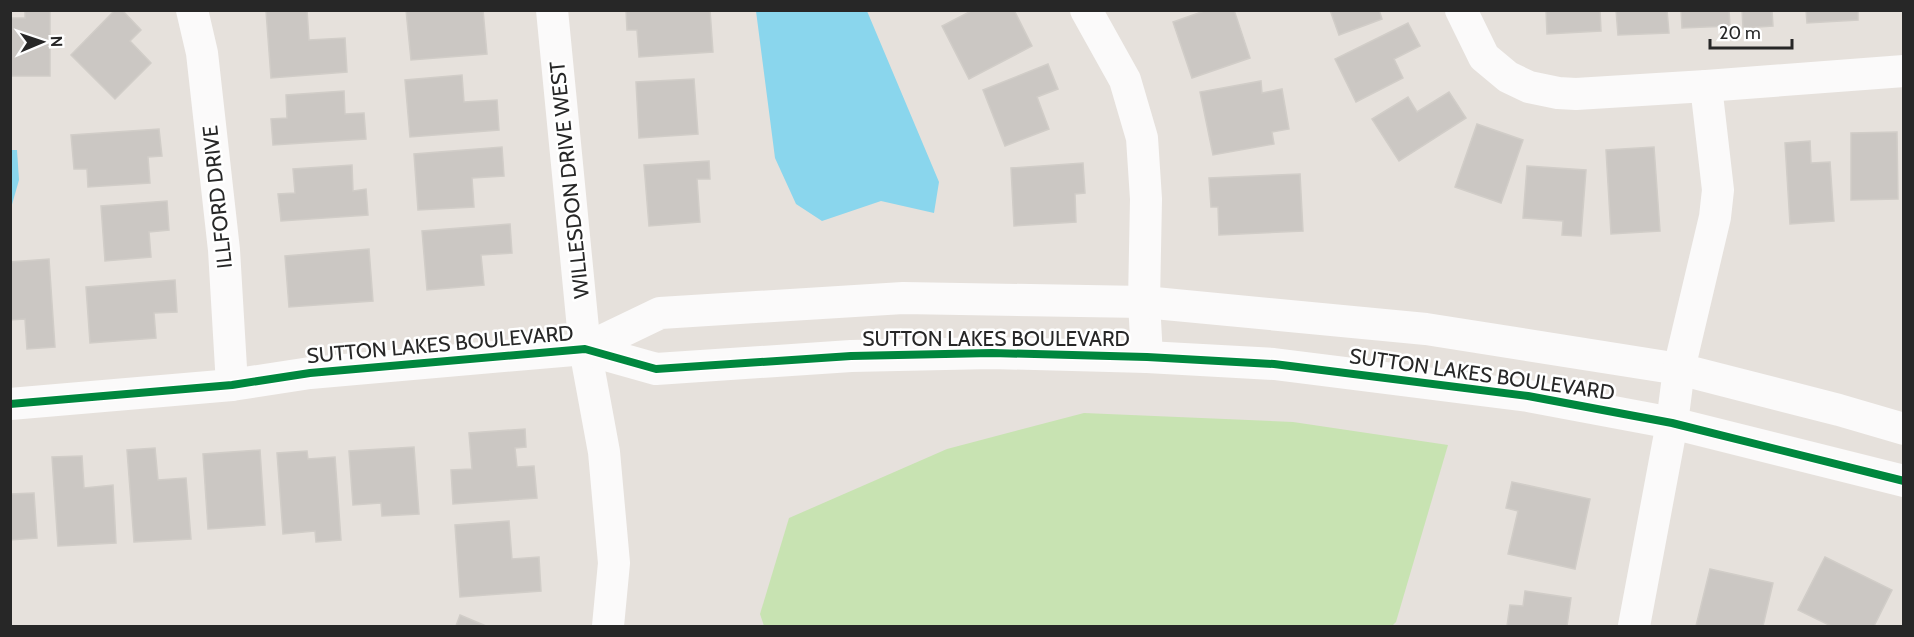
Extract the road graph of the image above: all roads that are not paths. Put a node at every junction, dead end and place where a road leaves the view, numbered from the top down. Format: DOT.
graph roads {
  1 [pos="192,10"];
  2 [pos="552,10"];
  3 [pos="1086,10"];
  4 [pos="1461,10"];
  5 [pos="1904,71"];
  6 [pos="1706,86"];
  7 [pos="1144,302"];
  8 [pos="585,349"];
  9 [pos="1146,357"];
  10 [pos="1679,369"];
  11 [pos="232,385"];
  12 [pos="10,404"];
  13 [pos="1672,423"];
  14 [pos="1904,429"];
  15 [pos="1904,481"];
  16 [pos="608,627"];
  17 [pos="1634,627"];
  1 -- 11 [label="street, ILLFORD DRIVE"];
  2 -- 8 [label="street, WILLESDON DRIVE WEST"];
  3 -- 7 [label="street"];
  4 -- 6 [label="street"];
  5 -- 6 [label="street"];
  6 -- 10 [label="street"];
  7 -- 8 [label="street, SUTTON LAKES BOULEVARD"];
  7 -- 9 [label="street"];
  7 -- 10 [label="street, SUTTON LAKES BOULEVARD"];
  8 -- 9 [label="street, SUTTON LAKES BOULEVARD"];
  8 -- 11 [label="street, SUTTON LAKES BOULEVARD"];
  8 -- 16 [label="street, WILLESDON DRIVE WEST"];
  9 -- 13 [label="street, SUTTON LAKES BOULEVARD"];
  10 -- 13 [label="street"];
  10 -- 14 [label="street, SUTTON LAKES BOULEVARD"];
  11 -- 12 [label="street, SUTTON LAKES BOULEVARD"];
  13 -- 15 [label="street, SUTTON LAKES BOULEVARD"];
  13 -- 17 [label="street"];
}
